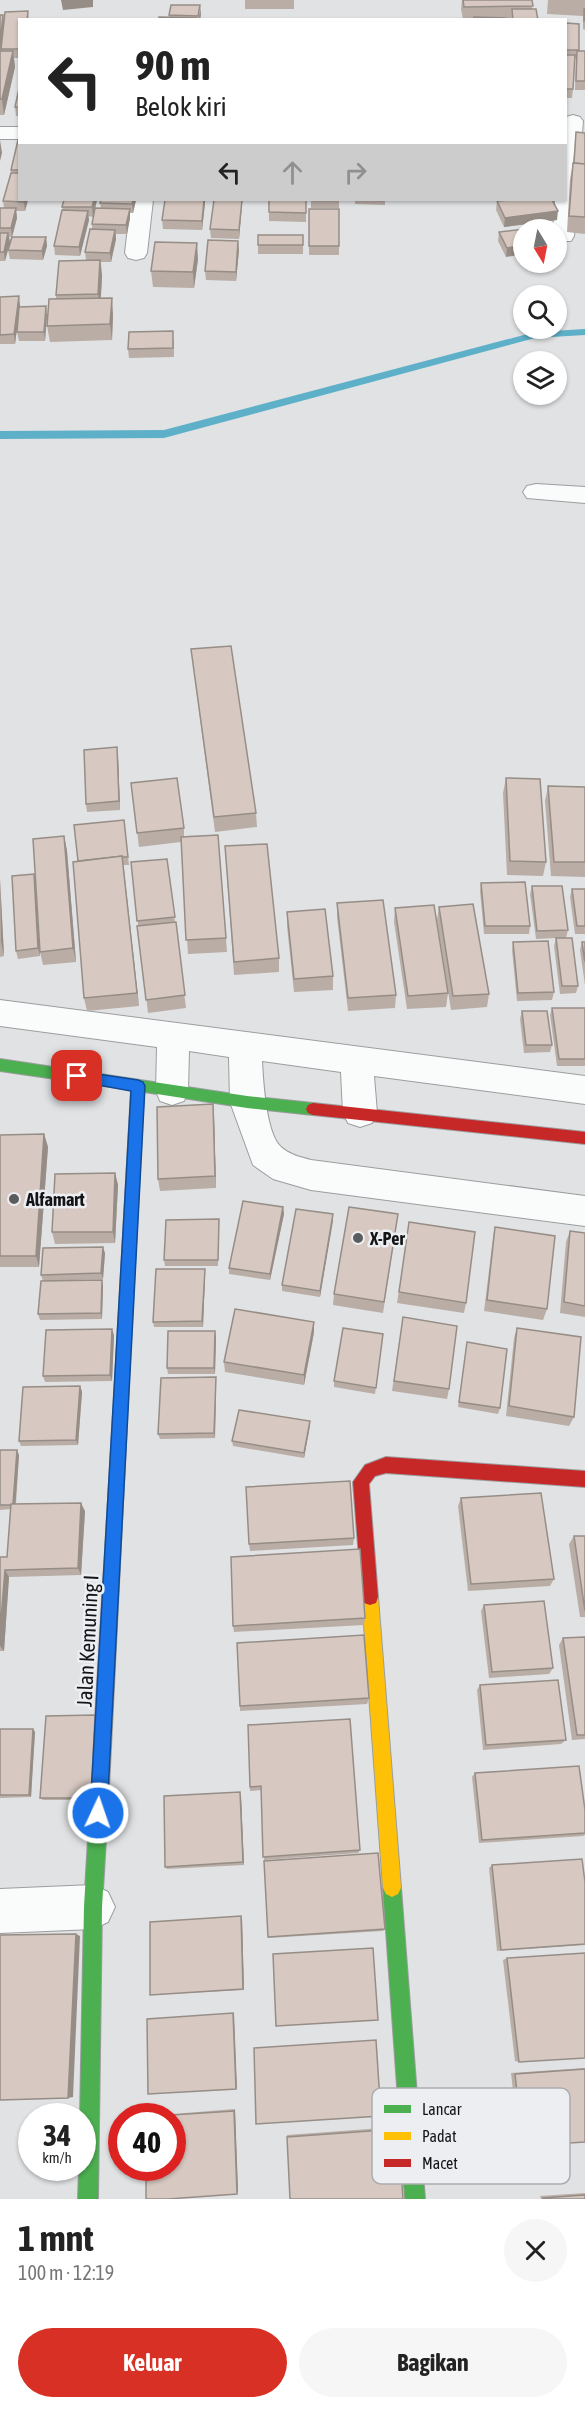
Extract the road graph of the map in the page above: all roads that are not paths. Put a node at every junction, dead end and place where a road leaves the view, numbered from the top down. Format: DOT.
graph roads {
  1 [pos="574,121"];
  2 [pos="0,133"];
  3 [pos="18,133"];
  4 [pos="567,194"];
  5 [pos="142,201"];
  6 [pos="566,201"];
  7 [pos="565,219"];
  8 [pos="136,253"];
  9 [pos="536,492"];
  10 [pos="585,495"];
  11 [pos="0,1013"];
  12 [pos="0,1065"];
  13 [pos="173,1065"];
  14 [pos="246,1073"];
  15 [pos="358,1085"];
  16 [pos="138,1086"];
  17 [pos="585,1090"];
  18 [pos="585,1138"];
  19 [pos="585,1211"];
  20 [pos="585,1479"];
  21 [pos="93,1907"];
  22 [pos="0,1911"];
  23 [pos="407,2088"];
  24 [pos="414,2184"];
  25 [pos="88,2199"];
  26 [pos="415,2199"];
  1 -- 4 [label="street"];
  2 -- 3 [label="street"];
  5 -- 8 [label="street"];
  6 -- 7 [label="street"];
  9 -- 10 [label="street"];
  11 -- 13 [label="street"];
  12 -- 16 [label="street"];
  13 -- 14 [label="street"];
  13 -- 14 [label="street"];
  13 -- 16 [label="street"];
  14 -- 15 [label="street"];
  14 -- 15 [label="street"];
  14 -- 19 [label="street"];
  15 -- 17 [label="street"];
  15 -- 18 [label="street"];
  16 -- 21 [label="street, Jalan Kemuning I"];
  20 -- 23 [label="street"];
  21 -- 22 [label="street"];
  21 -- 25 [label="street, Jalan Kemuning I"];
  24 -- 26 [label="street"];
}
